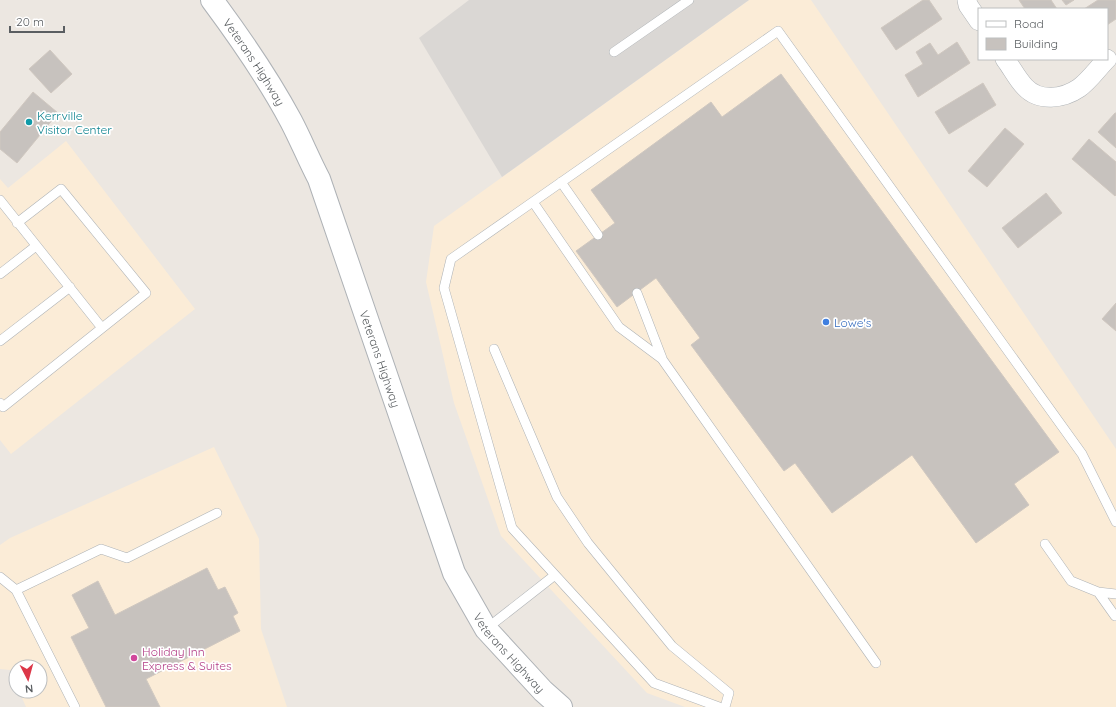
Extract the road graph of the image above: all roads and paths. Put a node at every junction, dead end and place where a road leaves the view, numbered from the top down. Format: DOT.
graph roads {
  1 [pos="212,0"];
  2 [pos="689,0"];
  3 [pos="967,0"];
  4 [pos="978,20"];
  5 [pos="1116,49"];
  6 [pos="614,52"];
  7 [pos="1108,58"];
  8 [pos="1006,60"];
  9 [pos="1106,60"];
  10 [pos="561,182"];
  11 [pos="0,200"];
  12 [pos="533,202"];
  13 [pos="17,222"];
  14 [pos="598,235"];
  15 [pos="36,246"];
  16 [pos="0,274"];
  17 [pos="70,287"];
  18 [pos="637,292"];
  19 [pos="102,328"];
  20 [pos="0,341"];
  21 [pos="494,349"];
  22 [pos="662,359"];
  23 [pos="0,403"];
  24 [pos="217,513"];
  25 [pos="1116,522"];
  26 [pos="1045,544"];
  27 [pos="555,575"];
  28 [pos="0,577"];
  29 [pos="16,590"];
  30 [pos="1098,592"];
  31 [pos="1116,594"];
  32 [pos="1115,616"];
  33 [pos="486,629"];
  34 [pos="876,663"];
  35 [pos="75,707"];
  36 [pos="561,707"];
  37 [pos="719,707"];
  38 [pos="725,707"];
  1 -- 33 [label="street, Veterans Highway"];
  2 -- 6 [label="lane"];
  3 -- 4 [label="street"];
  5 -- 7 [label="street"];
  8 -- 9 [label="street"];
  10 -- 12 [label="lane"];
  10 -- 14 [label="lane"];
  10 -- 25 [label="lane"];
  11 -- 13 [label="lane"];
  12 -- 22 [label="lane"];
  12 -- 27 [label="lane"];
  13 -- 15 [label="lane"];
  13 -- 19 [label="lane"];
  15 -- 16 [label="lane"];
  15 -- 17 [label="lane"];
  17 -- 19 [label="lane"];
  17 -- 20 [label="lane"];
  18 -- 22 [label="lane"];
  19 -- 23 [label="lane"];
  21 -- 38 [label="lane"];
  22 -- 34 [label="lane"];
  24 -- 29 [label="lane"];
  26 -- 30 [label="lane"];
  27 -- 33 [label="lane"];
  27 -- 37 [label="lane"];
  28 -- 29 [label="lane"];
  29 -- 35 [label="lane"];
  30 -- 31 [label="lane"];
  30 -- 32 [label="lane"];
  33 -- 36 [label="street, Veterans Highway"];
}
